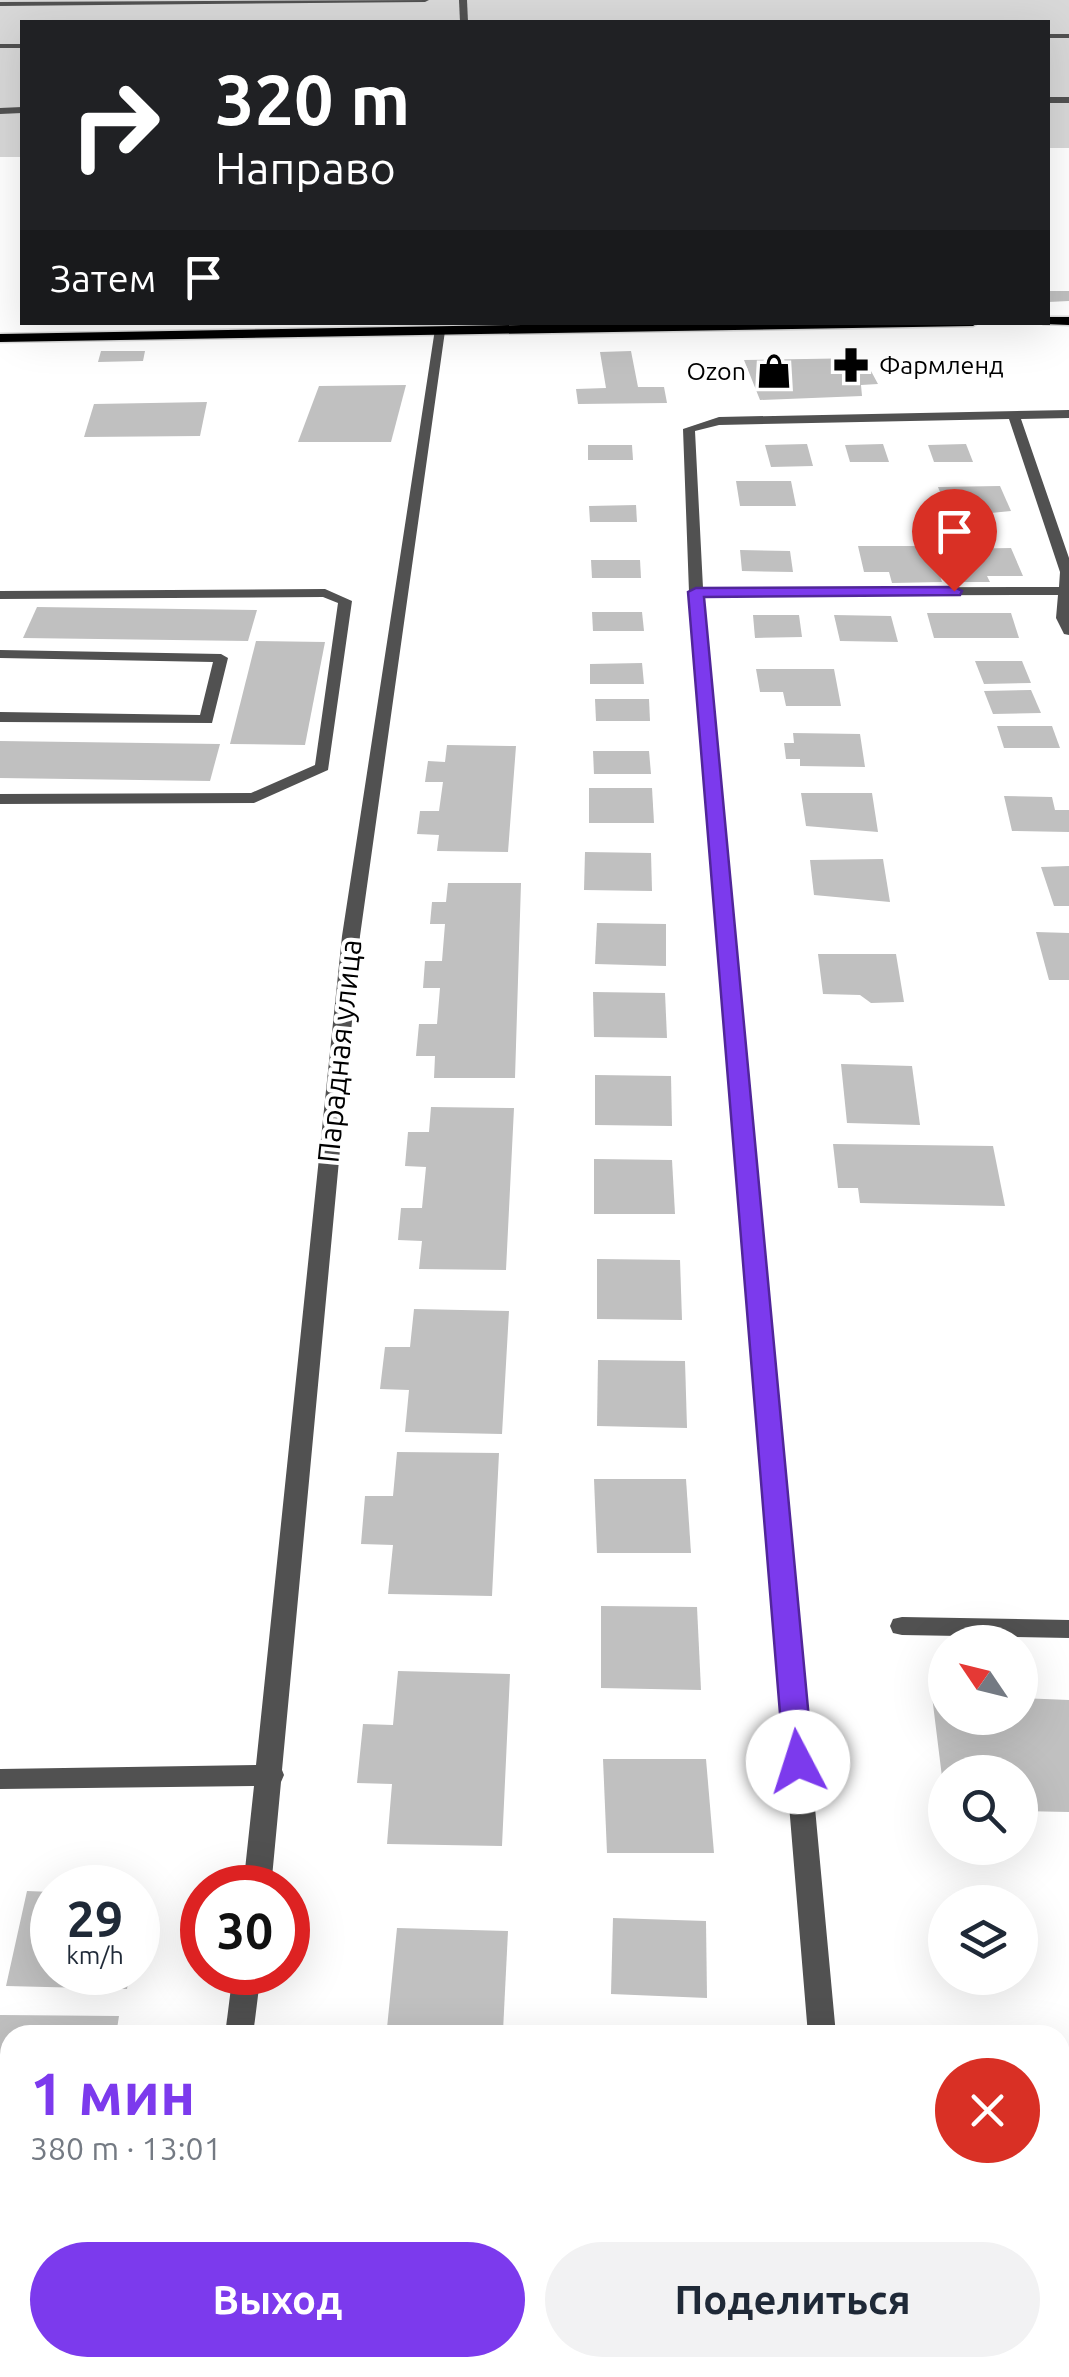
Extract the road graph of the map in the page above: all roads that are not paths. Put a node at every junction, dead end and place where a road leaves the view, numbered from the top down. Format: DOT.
graph roads {
  1 [pos="426,0"];
  2 [pos="0,4"];
  3 [pos="795,325"];
  4 [pos="438,331"];
  5 [pos="0,338"];
  6 [pos="1069,414"];
  7 [pos="1014,416"];
  8 [pos="1067,591"];
  9 [pos="696,592"];
  10 [pos="0,597"];
  11 [pos="1069,631"];
  12 [pos="0,654"];
  13 [pos="0,717"];
  14 [pos="0,799"];
  15 [pos="902,1626"];
  16 [pos="1069,1629"];
  17 [pos="270,1774"];
  18 [pos="0,1779"];
  19 [pos="260,1865"];
  20 [pos="244,1995"];
  21 [pos="240,2025"];
  22 [pos="821,2025"];
  1 -- 2 [label="street"];
  3 -- 4 [label="main road"];
  4 -- 5 [label="main road"];
  4 -- 17 [label="street, Парадная улица"];
  6 -- 7 [label="street"];
  7 -- 8 [label="street"];
  7 -- 9 [label="street"];
  8 -- 9 [label="street"];
  8 -- 11 [label="street"];
  9 -- 22 [label="street"];
  10 -- 14 [label="street"];
  12 -- 13 [label="street"];
  15 -- 16 [label="street"];
  17 -- 18 [label="street"];
  17 -- 19 [label="street, Парадная улица"];
  20 -- 21 [label="street"];
}
